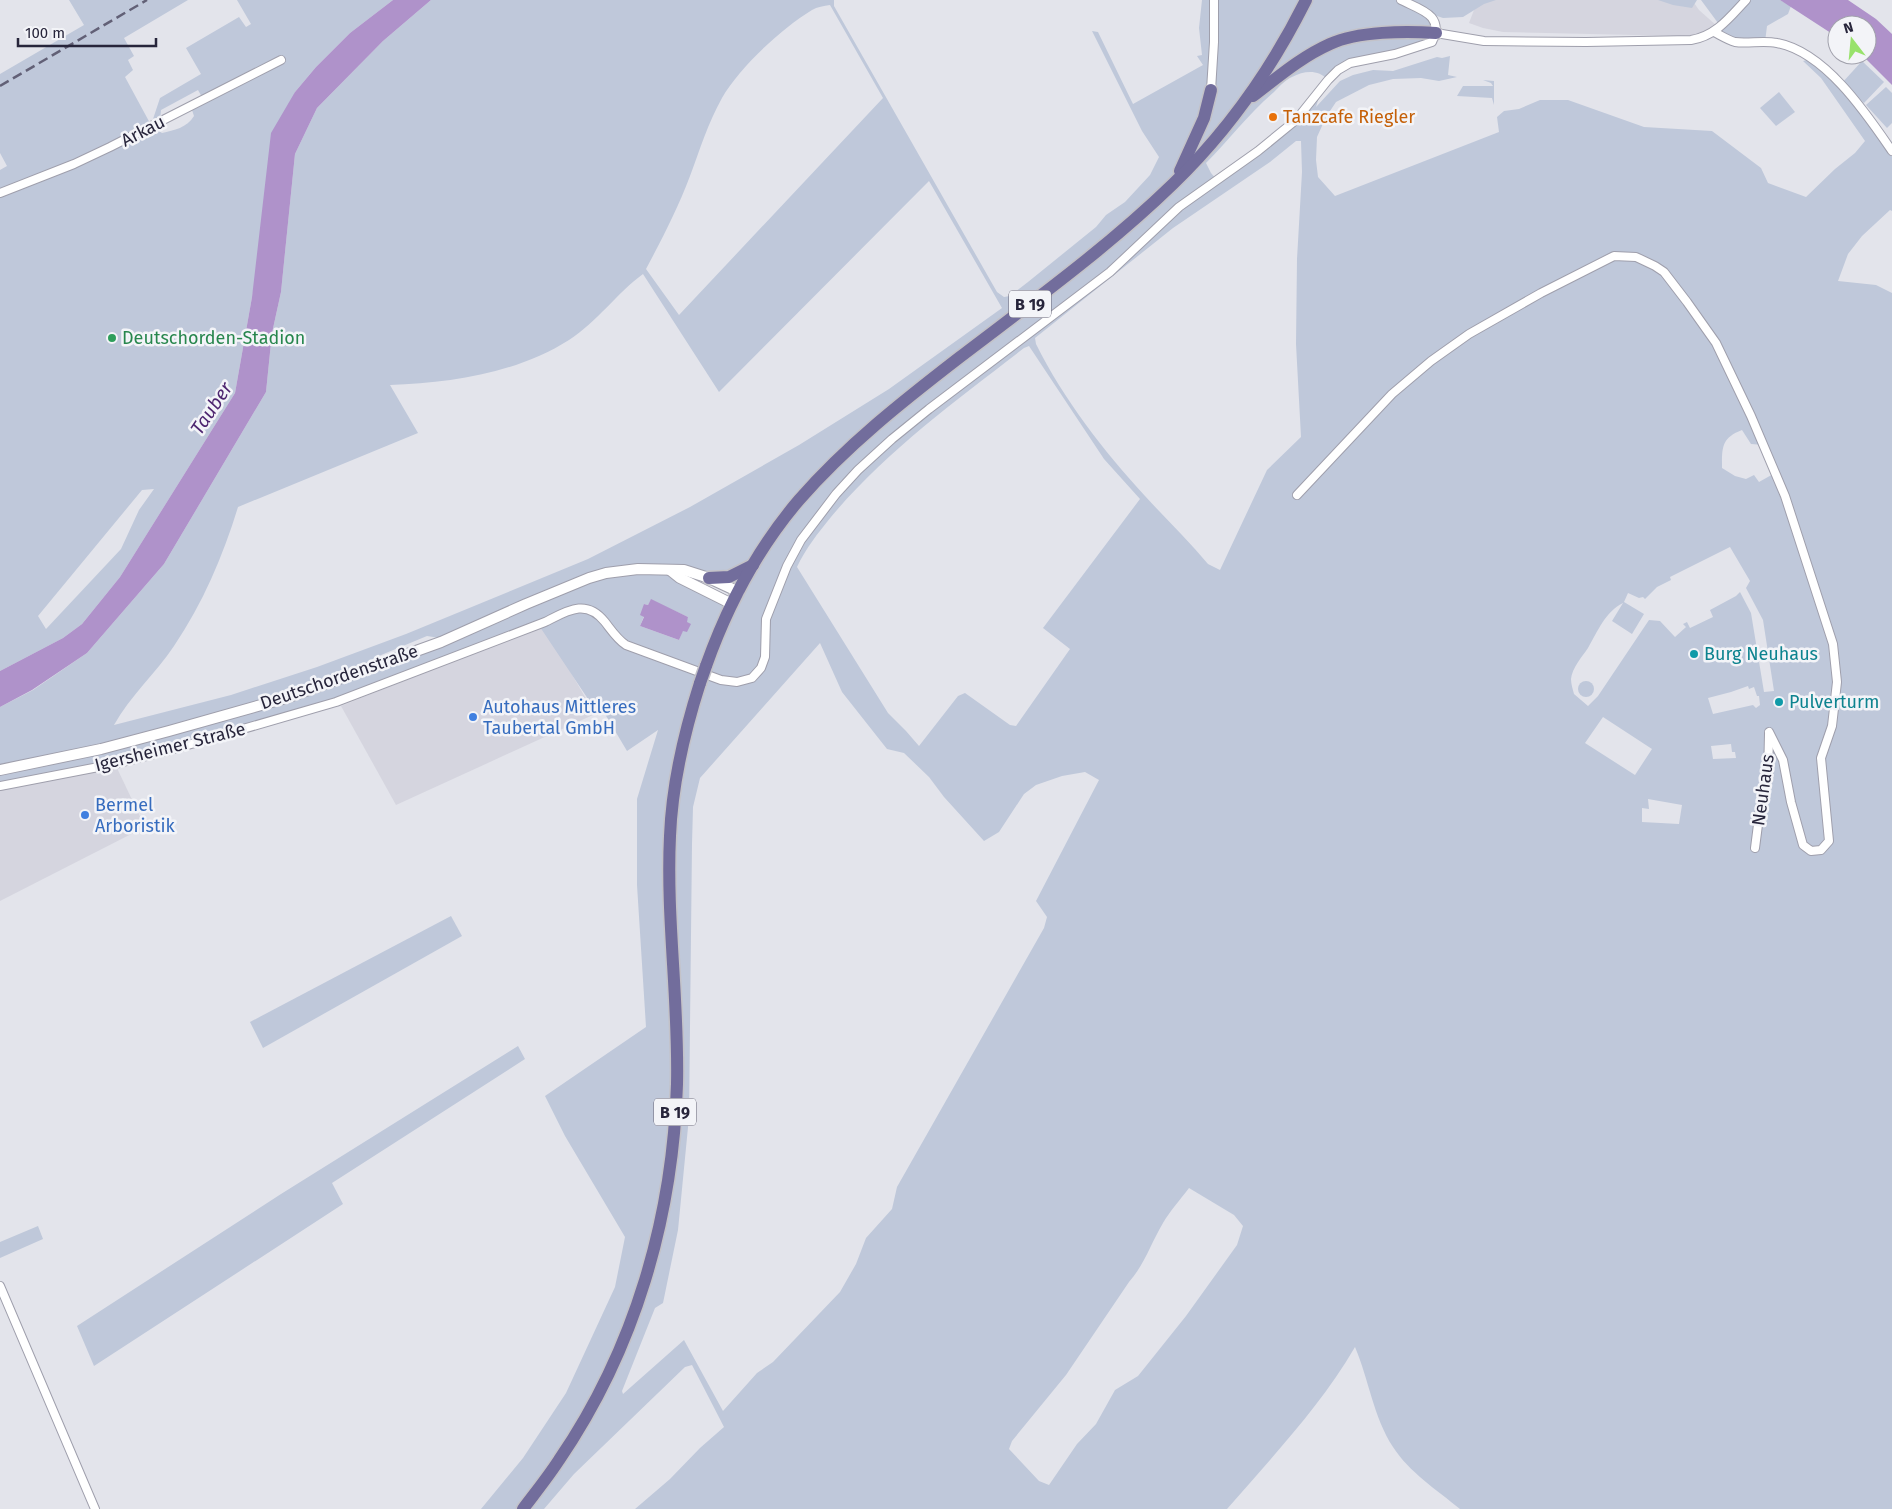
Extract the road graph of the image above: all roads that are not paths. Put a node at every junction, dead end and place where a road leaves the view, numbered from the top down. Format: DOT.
graph roads {
  1 [pos="1214,0"];
  2 [pos="1306,0"];
  3 [pos="1401,0"];
  4 [pos="1745,2"];
  5 [pos="1436,32"];
  6 [pos="1714,32"];
  7 [pos="282,60"];
  8 [pos="1211,90"];
  9 [pos="1245,102"];
  10 [pos="1892,151"];
  11 [pos="1174,184"];
  12 [pos="0,193"];
  13 [pos="1297,495"];
  14 [pos="753,565"];
  15 [pos="670,570"];
  16 [pos="709,578"];
  17 [pos="739,592"];
  18 [pos="732,604"];
  19 [pos="0,770"];
  20 [pos="0,786"];
  21 [pos="1755,848"];
  22 [pos="0,1286"];
  23 [pos="95,1509"];
  24 [pos="523,1509"];
  1 -- 8 [label="street"];
  2 -- 9 [label="main road, B 19"];
  3 -- 5 [label="street"];
  4 -- 6 [label="street"];
  5 -- 6 [label="street"];
  5 -- 9 [label="main road"];
  5 -- 20 [label="street, Igersheimer Straße"];
  6 -- 10 [label="street"];
  7 -- 12 [label="street, Arkau"];
  8 -- 11 [label="main road"];
  9 -- 11 [label="main road, B 19"];
  11 -- 14 [label="main road, B 19"];
  13 -- 21 [label="street, Neuhaus"];
  14 -- 16 [label="main road"];
  14 -- 17 [label="main road, B 19"];
  15 -- 16 [label="street, Deutschordenstraße"];
  15 -- 18 [label="street"];
  15 -- 19 [label="street, Deutschordenstraße"];
  16 -- 17 [label="street, Deutschordenstraße"];
  17 -- 18 [label="main road, B 19"];
  18 -- 24 [label="main road, B 19, bridge"];
  22 -- 23 [label="street"];
}
